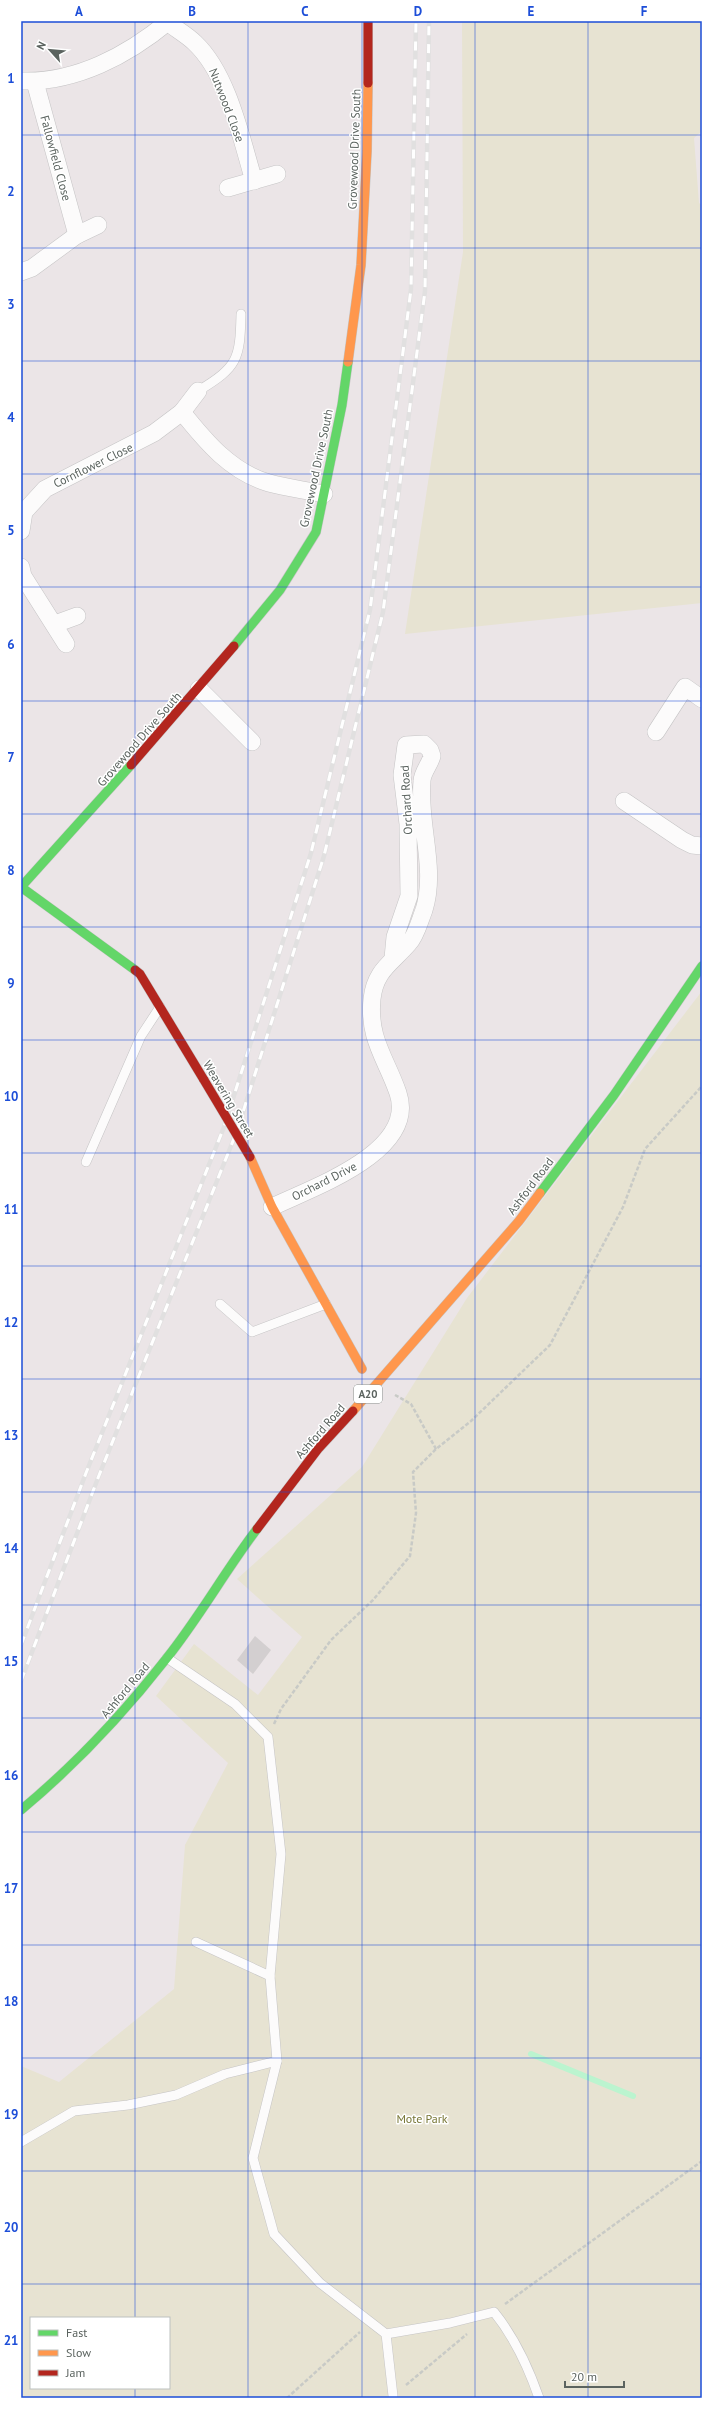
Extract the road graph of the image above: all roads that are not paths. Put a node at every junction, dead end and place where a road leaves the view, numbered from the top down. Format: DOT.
graph roads {
  1 [pos="368,21"];
  2 [pos="168,22"];
  3 [pos="28,82"];
  4 [pos="277,174"];
  5 [pos="254,181"];
  6 [pos="228,188"];
  7 [pos="98,225"];
  8 [pos="77,235"];
  9 [pos="21,272"];
  10 [pos="241,314"];
  11 [pos="198,391"];
  12 [pos="182,412"];
  13 [pos="324,494"];
  14 [pos="21,531"];
  15 [pos="21,566"];
  16 [pos="77,616"];
  17 [pos="55,624"];
  18 [pos="66,644"];
  19 [pos="199,689"];
  20 [pos="702,699"];
  21 [pos="656,732"];
  22 [pos="252,742"];
  23 [pos="624,801"];
  24 [pos="702,846"];
  25 [pos="21,887"];
  26 [pos="393,958"];
  27 [pos="702,966"];
  28 [pos="160,1007"];
  29 [pos="86,1162"];
  30 [pos="272,1207"];
  31 [pos="220,1304"];
  32 [pos="327,1304"];
  33 [pos="362,1369"];
  34 [pos="166,1658"];
  35 [pos="21,1810"];
  36 [pos="196,1942"];
  37 [pos="270,1976"];
  38 [pos="277,2061"];
  39 [pos="21,2142"];
  40 [pos="386,2334"];
  41 [pos="393,2396"];
  42 [pos="538,2398"];
  1 -- 13 [label="street, Grovewood Drive South"];
  2 -- 3 [label="street"];
  2 -- 5 [label="street, Nutwood Close"];
  3 -- 8 [label="street, Fallowfield Close"];
  4 -- 5 [label="street"];
  5 -- 6 [label="street"];
  7 -- 8 [label="street"];
  8 -- 9 [label="street"];
  10 -- 11 [label="lane"];
  11 -- 12 [label="street, Cornflower Close"];
  12 -- 13 [label="street"];
  12 -- 14 [label="street, Cornflower Close"];
  13 -- 19 [label="street, Grovewood Drive South"];
  15 -- 17 [label="street"];
  16 -- 17 [label="street"];
  17 -- 18 [label="street"];
  19 -- 22 [label="street"];
  19 -- 25 [label="street, Grovewood Drive South"];
  20 -- 21 [label="street"];
  23 -- 24 [label="street"];
  25 -- 28 [label="street, Weavering Street"];
  26 -- 26 [label="street, Orchard Road"];
  26 -- 30 [label="street, Orchard Drive"];
  27 -- 34 [label="street, Ashford Road / A20"];
  28 -- 29 [label="lane"];
  28 -- 30 [label="street, Weavering Street, bridge"];
  30 -- 32 [label="street, Weavering Street"];
  31 -- 32 [label="lane"];
  32 -- 33 [label="street, Weavering Street"];
  34 -- 35 [label="street, Ashford Road / A20"];
  34 -- 37 [label="lane"];
  36 -- 37 [label="lane"];
  37 -- 38 [label="lane"];
  38 -- 39 [label="lane"];
  38 -- 40 [label="lane"];
  40 -- 41 [label="lane"];
  40 -- 42 [label="lane"];
}
